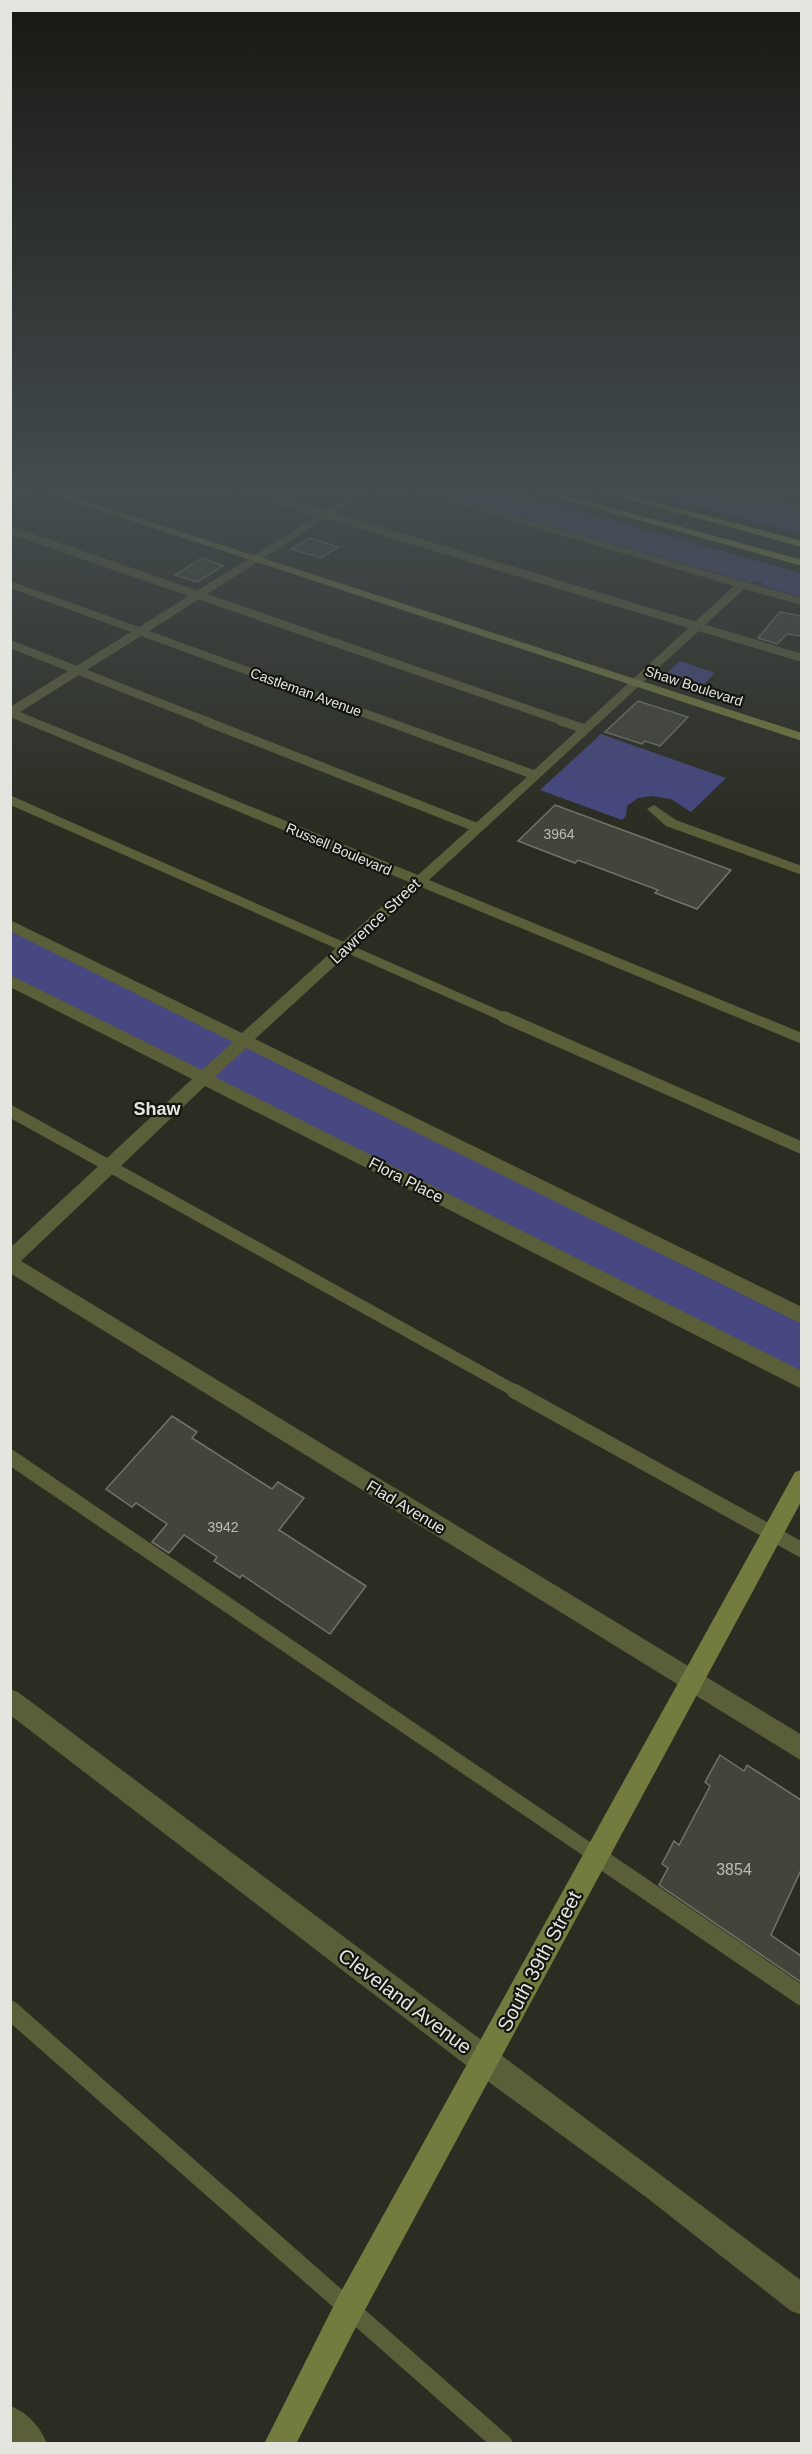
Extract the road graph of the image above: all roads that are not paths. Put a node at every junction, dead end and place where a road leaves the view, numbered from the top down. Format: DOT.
graph roads {
  1 [pos="56,601"];
  2 [pos="192,601"];
  3 [pos="212,601"];
  4 [pos="385,601"];
  5 [pos="612,601"];
  6 [pos="724,601"];
  7 [pos="697,626"];
  8 [pos="142,631"];
  9 [pos="10,644"];
  10 [pos="801,658"];
  11 [pos="79,670"];
  12 [pos="635,682"];
  13 [pos="11,713"];
  14 [pos="585,729"];
  15 [pos="801,737"];
  16 [pos="534,776"];
  17 [pos="10,800"];
  18 [pos="654,809"];
  19 [pos="478,828"];
  20 [pos="801,871"];
  21 [pos="417,882"];
  22 [pos="10,925"];
  23 [pos="348,947"];
  24 [pos="10,980"];
  25 [pos="245,1039"];
  26 [pos="801,1039"];
  27 [pos="202,1077"];
  28 [pos="10,1111"];
  29 [pos="801,1148"];
  30 [pos="108,1165"];
  31 [pos="10,1262"];
  32 [pos="801,1316"];
  33 [pos="801,1381"];
  34 [pos="10,1457"];
  35 [pos="801,1479"];
  36 [pos="772,1533"];
  37 [pos="801,1550"];
  38 [pos="692,1681"];
  39 [pos="10,1700"];
  40 [pos="801,1749"];
  41 [pos="596,1856"];
  42 [pos="801,1996"];
  43 [pos="10,2010"];
  44 [pos="485,2062"];
  45 [pos="801,2300"];
  46 [pos="350,2308"];
  47 [pos="10,2421"];
  48 [pos="32,2444"];
  49 [pos="279,2444"];
  50 [pos="502,2444"];
  1 -- 8 [label="street, Castleman Avenue"];
  2 -- 8 [label="street"];
  3 -- 14 [label="lane"];
  4 -- 12 [label="street, Shaw Boulevard"];
  5 -- 7 [label="lane"];
  6 -- 7 [label="street, Lawrence Street"];
  7 -- 10 [label="lane"];
  7 -- 12 [label="street, Lawrence Street"];
  8 -- 11 [label="street"];
  8 -- 16 [label="street, Castleman Avenue"];
  9 -- 11 [label="lane"];
  11 -- 13 [label="street"];
  11 -- 19 [label="lane"];
  12 -- 14 [label="street, Lawrence Street"];
  12 -- 15 [label="street, Shaw Boulevard"];
  13 -- 21 [label="street, Russell Boulevard"];
  14 -- 16 [label="street, Lawrence Street"];
  16 -- 19 [label="street, Lawrence Street"];
  17 -- 23 [label="lane"];
  18 -- 20 [label="street"];
  19 -- 21 [label="street, Lawrence Street"];
  21 -- 23 [label="street, Lawrence Street"];
  21 -- 26 [label="street, Russell Boulevard"];
  22 -- 25 [label="street"];
  23 -- 25 [label="street, Lawrence Street"];
  23 -- 29 [label="lane"];
  24 -- 27 [label="street, Flora Place"];
  25 -- 27 [label="street, Lawrence Street"];
  25 -- 32 [label="street"];
  27 -- 30 [label="street, Lawrence Street"];
  27 -- 33 [label="street, Flora Place"];
  28 -- 30 [label="lane"];
  30 -- 31 [label="street, Lawrence Street"];
  30 -- 36 [label="lane"];
  31 -- 38 [label="street, Flad Avenue"];
  34 -- 41 [label="lane"];
  35 -- 36 [label="street, South 39th Street"];
  36 -- 37 [label="lane"];
  36 -- 38 [label="street, South 39th Street"];
  38 -- 40 [label="street, Flad Avenue"];
  38 -- 41 [label="street, South 39th Street"];
  39 -- 44 [label="street, Cleveland Avenue"];
  41 -- 42 [label="lane"];
  41 -- 44 [label="street, South 39th Street"];
  43 -- 46 [label="lane"];
  44 -- 45 [label="street, Cleveland Avenue"];
  44 -- 46 [label="street, South 39th Street"];
  46 -- 49 [label="street, South 39th Street"];
  46 -- 50 [label="lane"];
  47 -- 48 [label="street"];
}
